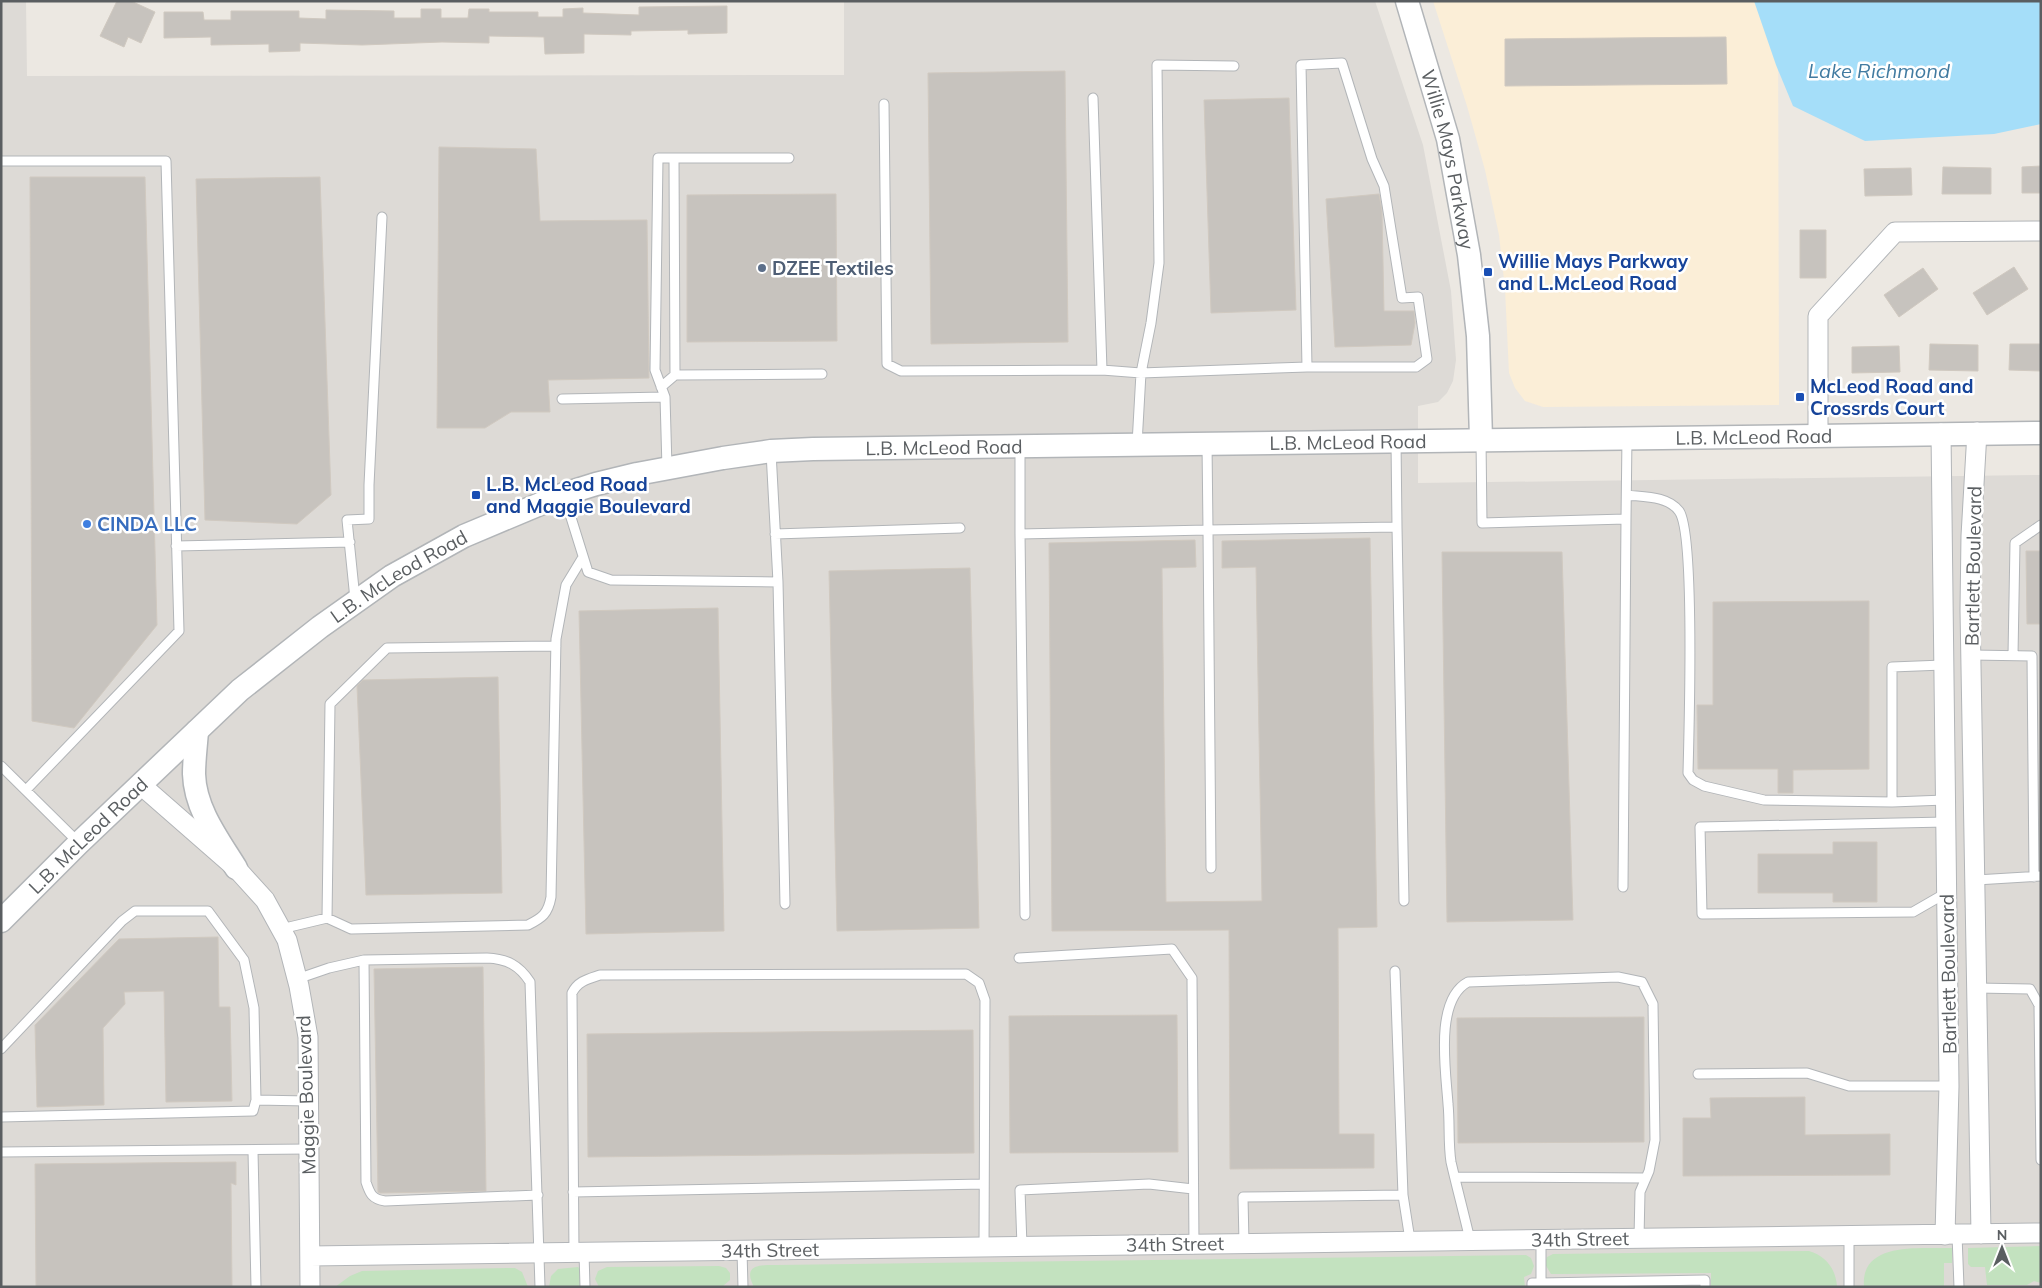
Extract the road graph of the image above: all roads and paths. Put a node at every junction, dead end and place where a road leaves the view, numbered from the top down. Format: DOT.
graph roads {
  1 [pos="1407,1"];
  2 [pos="1234,66"];
  3 [pos="1093,98"];
  4 [pos="884,104"];
  5 [pos="674,158"];
  6 [pos="789,158"];
  7 [pos="1,160"];
  8 [pos="382,217"];
  9 [pos="2041,231"];
  10 [pos="1307,367"];
  11 [pos="1102,370"];
  12 [pos="1140,373"];
  13 [pos="822,374"];
  14 [pos="674,375"];
  15 [pos="661,387"];
  16 [pos="665,396"];
  17 [pos="562,398"];
  18 [pos="1977,432"];
  19 [pos="1941,433"];
  20 [pos="2041,433"];
  21 [pos="1818,434"];
  22 [pos="1627,437"];
  23 [pos="1481,440"];
  24 [pos="1396,441"];
  25 [pos="1207,443"];
  26 [pos="1137,444"];
  27 [pos="1020,446"];
  28 [pos="770,452"];
  29 [pos="667,468"];
  30 [pos="564,494"];
  31 [pos="1626,495"];
  32 [pos="1626,520"];
  33 [pos="2041,525"];
  34 [pos="1397,527"];
  35 [pos="960,528"];
  36 [pos="1208,530"];
  37 [pos="776,534"];
  38 [pos="1020,534"];
  39 [pos="350,542"];
  40 [pos="176,546"];
  41 [pos="583,556"];
  42 [pos="778,582"];
  43 [pos="356,601"];
  44 [pos="556,646"];
  45 [pos="1972,655"];
  46 [pos="2012,655"];
  47 [pos="2036,656"];
  48 [pos="1943,665"];
  49 [pos="1944,713"];
  50 [pos="197,731"];
  51 [pos="1,766"];
  52 [pos="140,785"];
  53 [pos="26,790"];
  54 [pos="1945,800"];
  55 [pos="1892,802"];
  56 [pos="1946,822"];
  57 [pos="80,843"];
  58 [pos="236,868"];
  59 [pos="1211,868"];
  60 [pos="2037,877"];
  61 [pos="1976,880"];
  62 [pos="1623,886"];
  63 [pos="1947,892"];
  64 [pos="1404,901"];
  65 [pos="784,904"];
  66 [pos="1025,915"];
  67 [pos="327,918"];
  68 [pos="1,921"];
  69 [pos="281,929"];
  70 [pos="1019,958"];
  71 [pos="364,960"];
  72 [pos="1395,971"];
  73 [pos="297,979"];
  74 [pos="1977,988"];
  75 [pos="1,1049"];
  76 [pos="1698,1074"];
  77 [pos="1949,1086"];
  78 [pos="256,1100"];
  79 [pos="308,1100"];
  80 [pos="1,1117"];
  81 [pos="309,1149"];
  82 [pos="253,1151"];
  83 [pos="1,1152"];
  84 [pos="2041,1160"];
  85 [pos="1455,1177"];
  86 [pos="1646,1178"];
  87 [pos="984,1184"];
  88 [pos="1193,1189"];
  89 [pos="573,1192"];
  90 [pos="538,1195"];
  91 [pos="1403,1195"];
  92 [pos="2041,1233"];
  93 [pos="1981,1234"];
  94 [pos="1951,1235"];
  95 [pos="1848,1236"];
  96 [pos="1639,1238"];
  97 [pos="1541,1239"];
  98 [pos="1410,1240"];
  99 [pos="1470,1240"];
  100 [pos="1244,1243"];
  101 [pos="1194,1244"];
  102 [pos="1022,1246"];
  103 [pos="984,1247"];
  104 [pos="742,1251"];
  105 [pos="579,1253"];
  106 [pos="539,1254"];
  107 [pos="310,1256"];
  108 [pos="1541,1282"];
  109 [pos="256,1287"];
  110 [pos="310,1287"];
  111 [pos="540,1287"];
  112 [pos="585,1287"];
  113 [pos="743,1287"];
  114 [pos="1532,1287"];
  115 [pos="1705,1287"];
  116 [pos="1850,1287"];
  117 [pos="1959,1287"];
  1 -- 23 [label="street, Willie Mays Parkway"];
  2 -- 12 [label="lane"];
  3 -- 11 [label="lane"];
  4 -- 11 [label="lane"];
  5 -- 6 [label="lane"];
  5 -- 14 [label="lane"];
  5 -- 15 [label="lane"];
  7 -- 40 [label="lane"];
  8 -- 39 [label="lane"];
  9 -- 21 [label="street"];
  10 -- 10 [label="lane"];
  10 -- 12 [label="lane"];
  11 -- 12 [label="lane"];
  12 -- 26 [label="lane"];
  13 -- 14 [label="lane"];
  14 -- 15 [label="lane"];
  15 -- 16 [label="lane"];
  16 -- 17 [label="lane"];
  16 -- 29 [label="lane"];
  18 -- 19 [label="street, L.B. McLeod Road"];
  18 -- 20 [label="street, L.B. McLeod Road"];
  18 -- 45 [label="street, Bartlett Boulevard"];
  19 -- 21 [label="street, L.B. McLeod Road"];
  19 -- 48 [label="street, Bartlett Boulevard"];
  21 -- 22 [label="street, L.B. McLeod Road"];
  22 -- 23 [label="street, L.B. McLeod Road"];
  22 -- 31 [label="lane"];
  23 -- 24 [label="street, L.B. McLeod Road"];
  23 -- 32 [label="lane"];
  24 -- 25 [label="street, L.B. McLeod Road"];
  24 -- 34 [label="lane"];
  25 -- 26 [label="street, L.B. McLeod Road"];
  25 -- 36 [label="lane"];
  26 -- 27 [label="street, L.B. McLeod Road"];
  27 -- 28 [label="street, L.B. McLeod Road"];
  27 -- 38 [label="lane"];
  28 -- 29 [label="street, L.B. McLeod Road"];
  28 -- 37 [label="lane"];
  29 -- 30 [label="street, L.B. McLeod Road"];
  30 -- 41 [label="lane"];
  30 -- 43 [label="street, L.B. McLeod Road"];
  31 -- 32 [label="lane"];
  31 -- 55 [label="lane"];
  32 -- 62 [label="lane"];
  33 -- 46 [label="lane"];
  34 -- 36 [label="lane"];
  34 -- 64 [label="lane"];
  35 -- 37 [label="lane"];
  36 -- 38 [label="lane"];
  36 -- 59 [label="lane"];
  37 -- 42 [label="lane"];
  38 -- 66 [label="lane"];
  39 -- 40 [label="lane"];
  39 -- 43 [label="lane"];
  40 -- 53 [label="lane"];
  41 -- 42 [label="lane"];
  41 -- 44 [label="lane"];
  42 -- 65 [label="lane"];
  43 -- 50 [label="street, L.B. McLeod Road"];
  44 -- 67 [label="lane"];
  44 -- 67 [label="lane"];
  45 -- 46 [label="lane"];
  45 -- 61 [label="street, Bartlett Boulevard"];
  46 -- 47 [label="lane"];
  47 -- 60 [label="lane"];
  48 -- 49 [label="street, Bartlett Boulevard"];
  48 -- 55 [label="lane"];
  49 -- 54 [label="street, Bartlett Boulevard"];
  49 -- 61 [label="street, Bartlett Boulevard"];
  50 -- 52 [label="street, L.B. McLeod Road"];
  50 -- 58 [label="street"];
  51 -- 53 [label="lane"];
  52 -- 57 [label="street, L.B. McLeod Road"];
  52 -- 58 [label="street, Maggie Boulevard"];
  53 -- 57 [label="lane"];
  54 -- 55 [label="lane"];
  54 -- 56 [label="street, Bartlett Boulevard"];
  56 -- 63 [label="street, Bartlett Boulevard"];
  56 -- 63 [label="lane"];
  57 -- 68 [label="street, L.B. McLeod Road"];
  58 -- 69 [label="street, Maggie Boulevard"];
  60 -- 61 [label="lane"];
  61 -- 74 [label="street, Bartlett Boulevard"];
  63 -- 77 [label="street, Bartlett Boulevard"];
  67 -- 69 [label="lane"];
  69 -- 73 [label="street, Maggie Boulevard"];
  70 -- 88 [label="lane"];
  71 -- 73 [label="lane"];
  71 -- 90 [label="lane"];
  71 -- 90 [label="lane"];
  72 -- 91 [label="lane"];
  73 -- 79 [label="street, Maggie Boulevard"];
  74 -- 84 [label="lane"];
  74 -- 93 [label="street, Bartlett Boulevard"];
  75 -- 78 [label="lane"];
  76 -- 77 [label="lane"];
  77 -- 94 [label="street, Bartlett Boulevard"];
  78 -- 79 [label="lane"];
  78 -- 80 [label="lane"];
  79 -- 81 [label="street, Maggie Boulevard"];
  81 -- 82 [label="lane"];
  81 -- 107 [label="street, Maggie Boulevard"];
  82 -- 83 [label="lane"];
  82 -- 109 [label="lane"];
  85 -- 86 [label="lane"];
  85 -- 86 [label="lane"];
  85 -- 99 [label="lane"];
  86 -- 96 [label="lane"];
  87 -- 89 [label="lane"];
  87 -- 89 [label="lane"];
  87 -- 103 [label="lane"];
  88 -- 101 [label="lane"];
  88 -- 102 [label="lane"];
  89 -- 105 [label="lane"];
  90 -- 106 [label="lane"];
  91 -- 98 [label="lane"];
  91 -- 100 [label="lane"];
  92 -- 93 [label="street, 34th Street"];
  93 -- 94 [label="street, 34th Street"];
  94 -- 95 [label="street, 34th Street"];
  94 -- 117 [label="lane"];
  95 -- 96 [label="street, 34th Street"];
  95 -- 116 [label="lane"];
  96 -- 97 [label="street, 34th Street"];
  97 -- 99 [label="street, 34th Street"];
  97 -- 108 [label="lane"];
  98 -- 99 [label="street, 34th Street"];
  98 -- 100 [label="street, 34th Street"];
  100 -- 101 [label="street, 34th Street"];
  101 -- 102 [label="street, 34th Street"];
  102 -- 103 [label="street, 34th Street"];
  103 -- 104 [label="street, 34th Street"];
  104 -- 105 [label="street, 34th Street"];
  104 -- 113 [label="lane"];
  105 -- 106 [label="street, 34th Street"];
  105 -- 112 [label="lane"];
  106 -- 107 [label="street, 34th Street"];
  106 -- 111 [label="lane"];
  107 -- 110 [label="street, Maggie Boulevard"];
  108 -- 114 [label="lane"];
  108 -- 115 [label="lane"];
}
